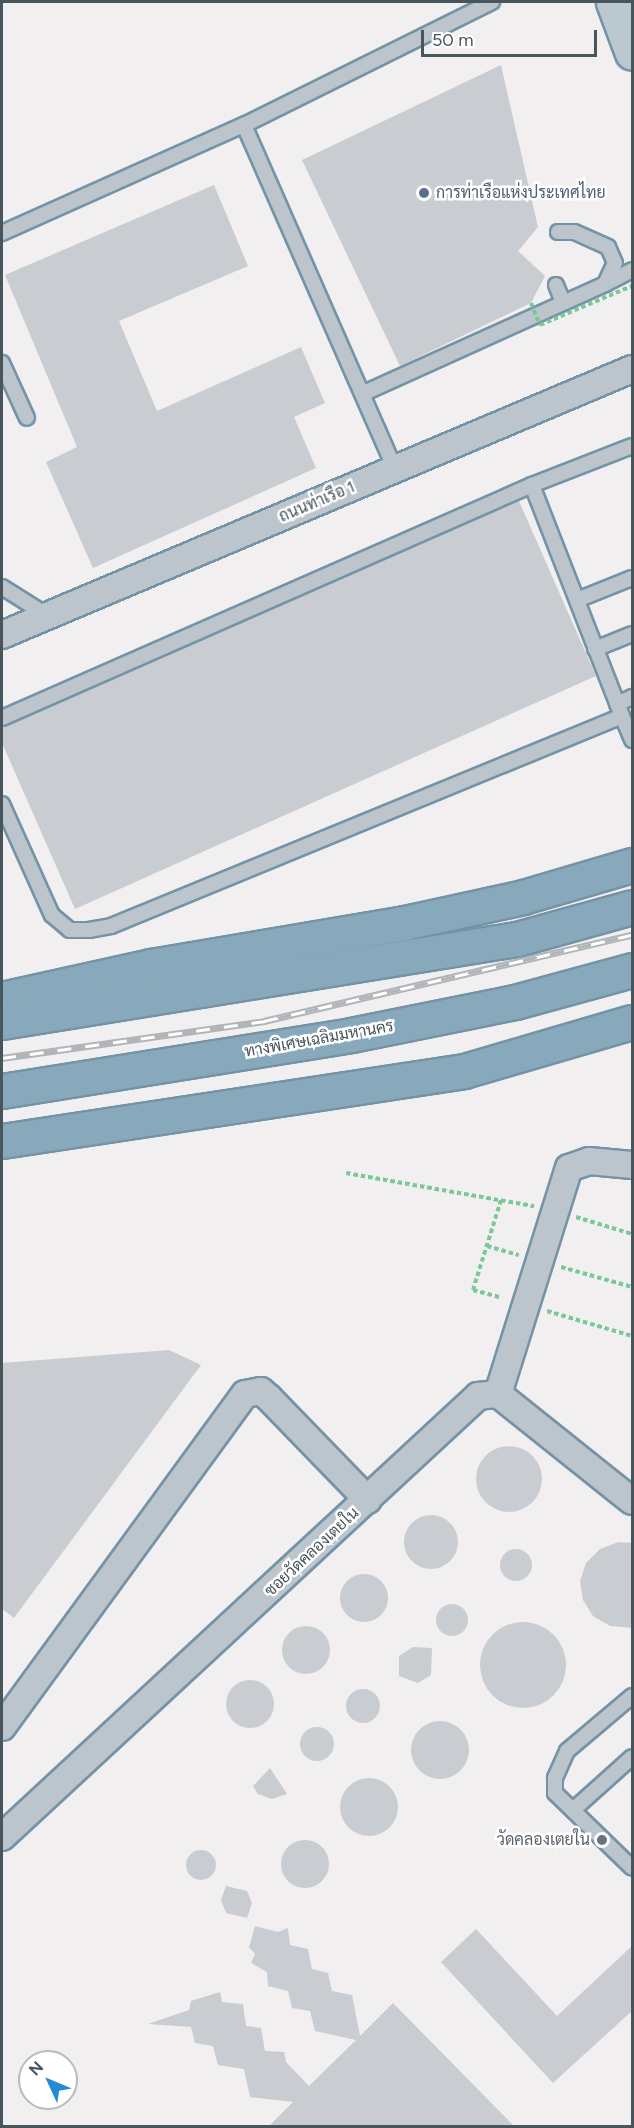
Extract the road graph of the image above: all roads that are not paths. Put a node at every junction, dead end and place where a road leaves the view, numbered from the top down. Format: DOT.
graph roads {
  1 [pos="492,2"];
  2 [pos="613,2"];
  3 [pos="633,53"];
  4 [pos="244,125"];
  5 [pos="558,232"];
  6 [pos="2,233"];
  7 [pos="633,270"];
  8 [pos="605,284"];
  9 [pos="556,285"];
  10 [pos="563,302"];
  11 [pos="2,363"];
  12 [pos="633,369"];
  13 [pos="364,393"];
  14 [pos="27,418"];
  15 [pos="633,446"];
  16 [pos="395,469"];
  17 [pos="532,485"];
  18 [pos="633,578"];
  19 [pos="2,587"];
  20 [pos="577,600"];
  21 [pos="48,616"];
  22 [pos="633,634"];
  23 [pos="2,635"];
  24 [pos="595,649"];
  25 [pos="633,697"];
  26 [pos="619,710"];
  27 [pos="2,718"];
  28 [pos="633,740"];
  29 [pos="2,804"];
  30 [pos="633,865"];
  31 [pos="633,907"];
  32 [pos="633,970"];
  33 [pos="2,999"];
  34 [pos="2,1022"];
  35 [pos="633,1022"];
  36 [pos="2,1091"];
  37 [pos="2,1141"];
  38 [pos="633,1165"];
  39 [pos="498,1394"];
  40 [pos="368,1500"];
  41 [pos="633,1502"];
  42 [pos="633,1696"];
  43 [pos="2,1727"];
  44 [pos="633,1757"];
  45 [pos="573,1810"];
  46 [pos="2,1838"];
  47 [pos="633,1868"];
  1 -- 4 [label="lane"];
  2 -- 3 [label="street"];
  4 -- 6 [label="lane"];
  4 -- 13 [label="lane"];
  5 -- 8 [label="lane"];
  7 -- 8 [label="lane"];
  8 -- 10 [label="lane"];
  9 -- 10 [label="lane"];
  10 -- 13 [label="lane"];
  11 -- 14 [label="lane"];
  12 -- 16 [label="street, ถนนท่าเรือ 1"];
  13 -- 16 [label="lane"];
  15 -- 17 [label="lane"];
  16 -- 21 [label="street, ถนนท่าเรือ 1"];
  17 -- 20 [label="lane"];
  17 -- 27 [label="lane"];
  18 -- 20 [label="lane"];
  19 -- 21 [label="lane"];
  20 -- 24 [label="lane"];
  21 -- 23 [label="street, ถนนท่าเรือ 1"];
  22 -- 24 [label="lane"];
  24 -- 26 [label="lane"];
  25 -- 26 [label="lane"];
  26 -- 28 [label="lane"];
  26 -- 29 [label="lane"];
  30 -- 33 [label="highway"];
  31 -- 34 [label="highway"];
  32 -- 36 [label="highway, ทางพิเศษเฉลิมมหานคร"];
  35 -- 37 [label="highway"];
  38 -- 39 [label="street"];
  39 -- 40 [label="street, ซอยวัดคลองเตยใน"];
  39 -- 41 [label="street"];
  40 -- 43 [label="street"];
  40 -- 46 [label="street, ซอยวัดคลองเตยใน"];
  42 -- 45 [label="lane"];
  44 -- 45 [label="lane"];
  45 -- 47 [label="lane"];
}
